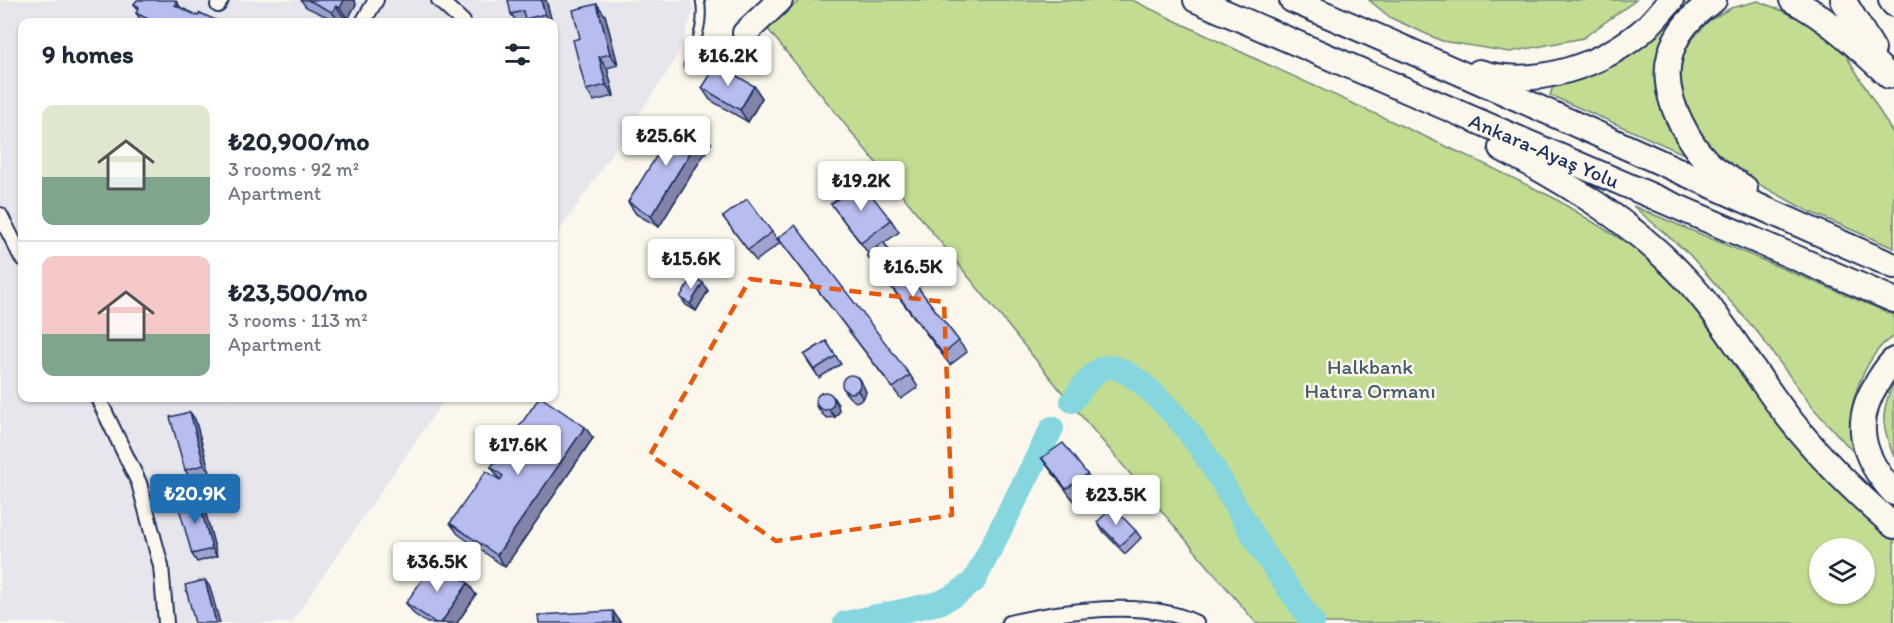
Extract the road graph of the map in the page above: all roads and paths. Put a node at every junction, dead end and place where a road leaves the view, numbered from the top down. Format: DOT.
graph roads {
  1 [pos="376,0"];
  2 [pos="439,0"];
  3 [pos="700,0"];
  4 [pos="780,0"];
  5 [pos="1196,0"];
  6 [pos="1292,0"];
  7 [pos="1671,0"];
  8 [pos="1714,0"];
  9 [pos="1792,0"];
  10 [pos="1843,0"];
  11 [pos="1891,0"];
  12 [pos="1894,4"];
  13 [pos="365,18"];
  14 [pos="459,18"];
  15 [pos="745,33"];
  16 [pos="1414,51"];
  17 [pos="688,66"];
  18 [pos="1359,72"];
  19 [pos="1892,80"];
  20 [pos="0,215"];
  21 [pos="18,250"];
  22 [pos="1894,257"];
  23 [pos="1894,266"];
  24 [pos="1894,300"];
  25 [pos="1894,360"];
  26 [pos="100,402"];
  27 [pos="1894,493"];
  28 [pos="1894,526"];
  29 [pos="166,623"];
  30 [pos="1009,623"];
  31 [pos="1196,623"];
  1 -- 13 [label="street"];
  2 -- 14 [label="street"];
  3 -- 17 [label="lane"];
  4 -- 15 [label="highway"];
  5 -- 18 [label="highway, Ankara-Ayaş Yolu"];
  6 -- 16 [label="highway, Ankara-Ayaş Yolu"];
  7 -- 16 [label="highway"];
  8 -- 22 [label="highway"];
  9 -- 19 [label="highway"];
  10 -- 19 [label="highway"];
  11 -- 12 [label="highway"];
  16 -- 23 [label="highway, Ankara-Ayaş Yolu"];
  18 -- 24 [label="highway, Ankara-Ayaş Yolu"];
  18 -- 28 [label="highway"];
  20 -- 21 [label="street"];
  25 -- 27 [label="highway"];
  26 -- 29 [label="street"];
  30 -- 31 [label="street"];
}
